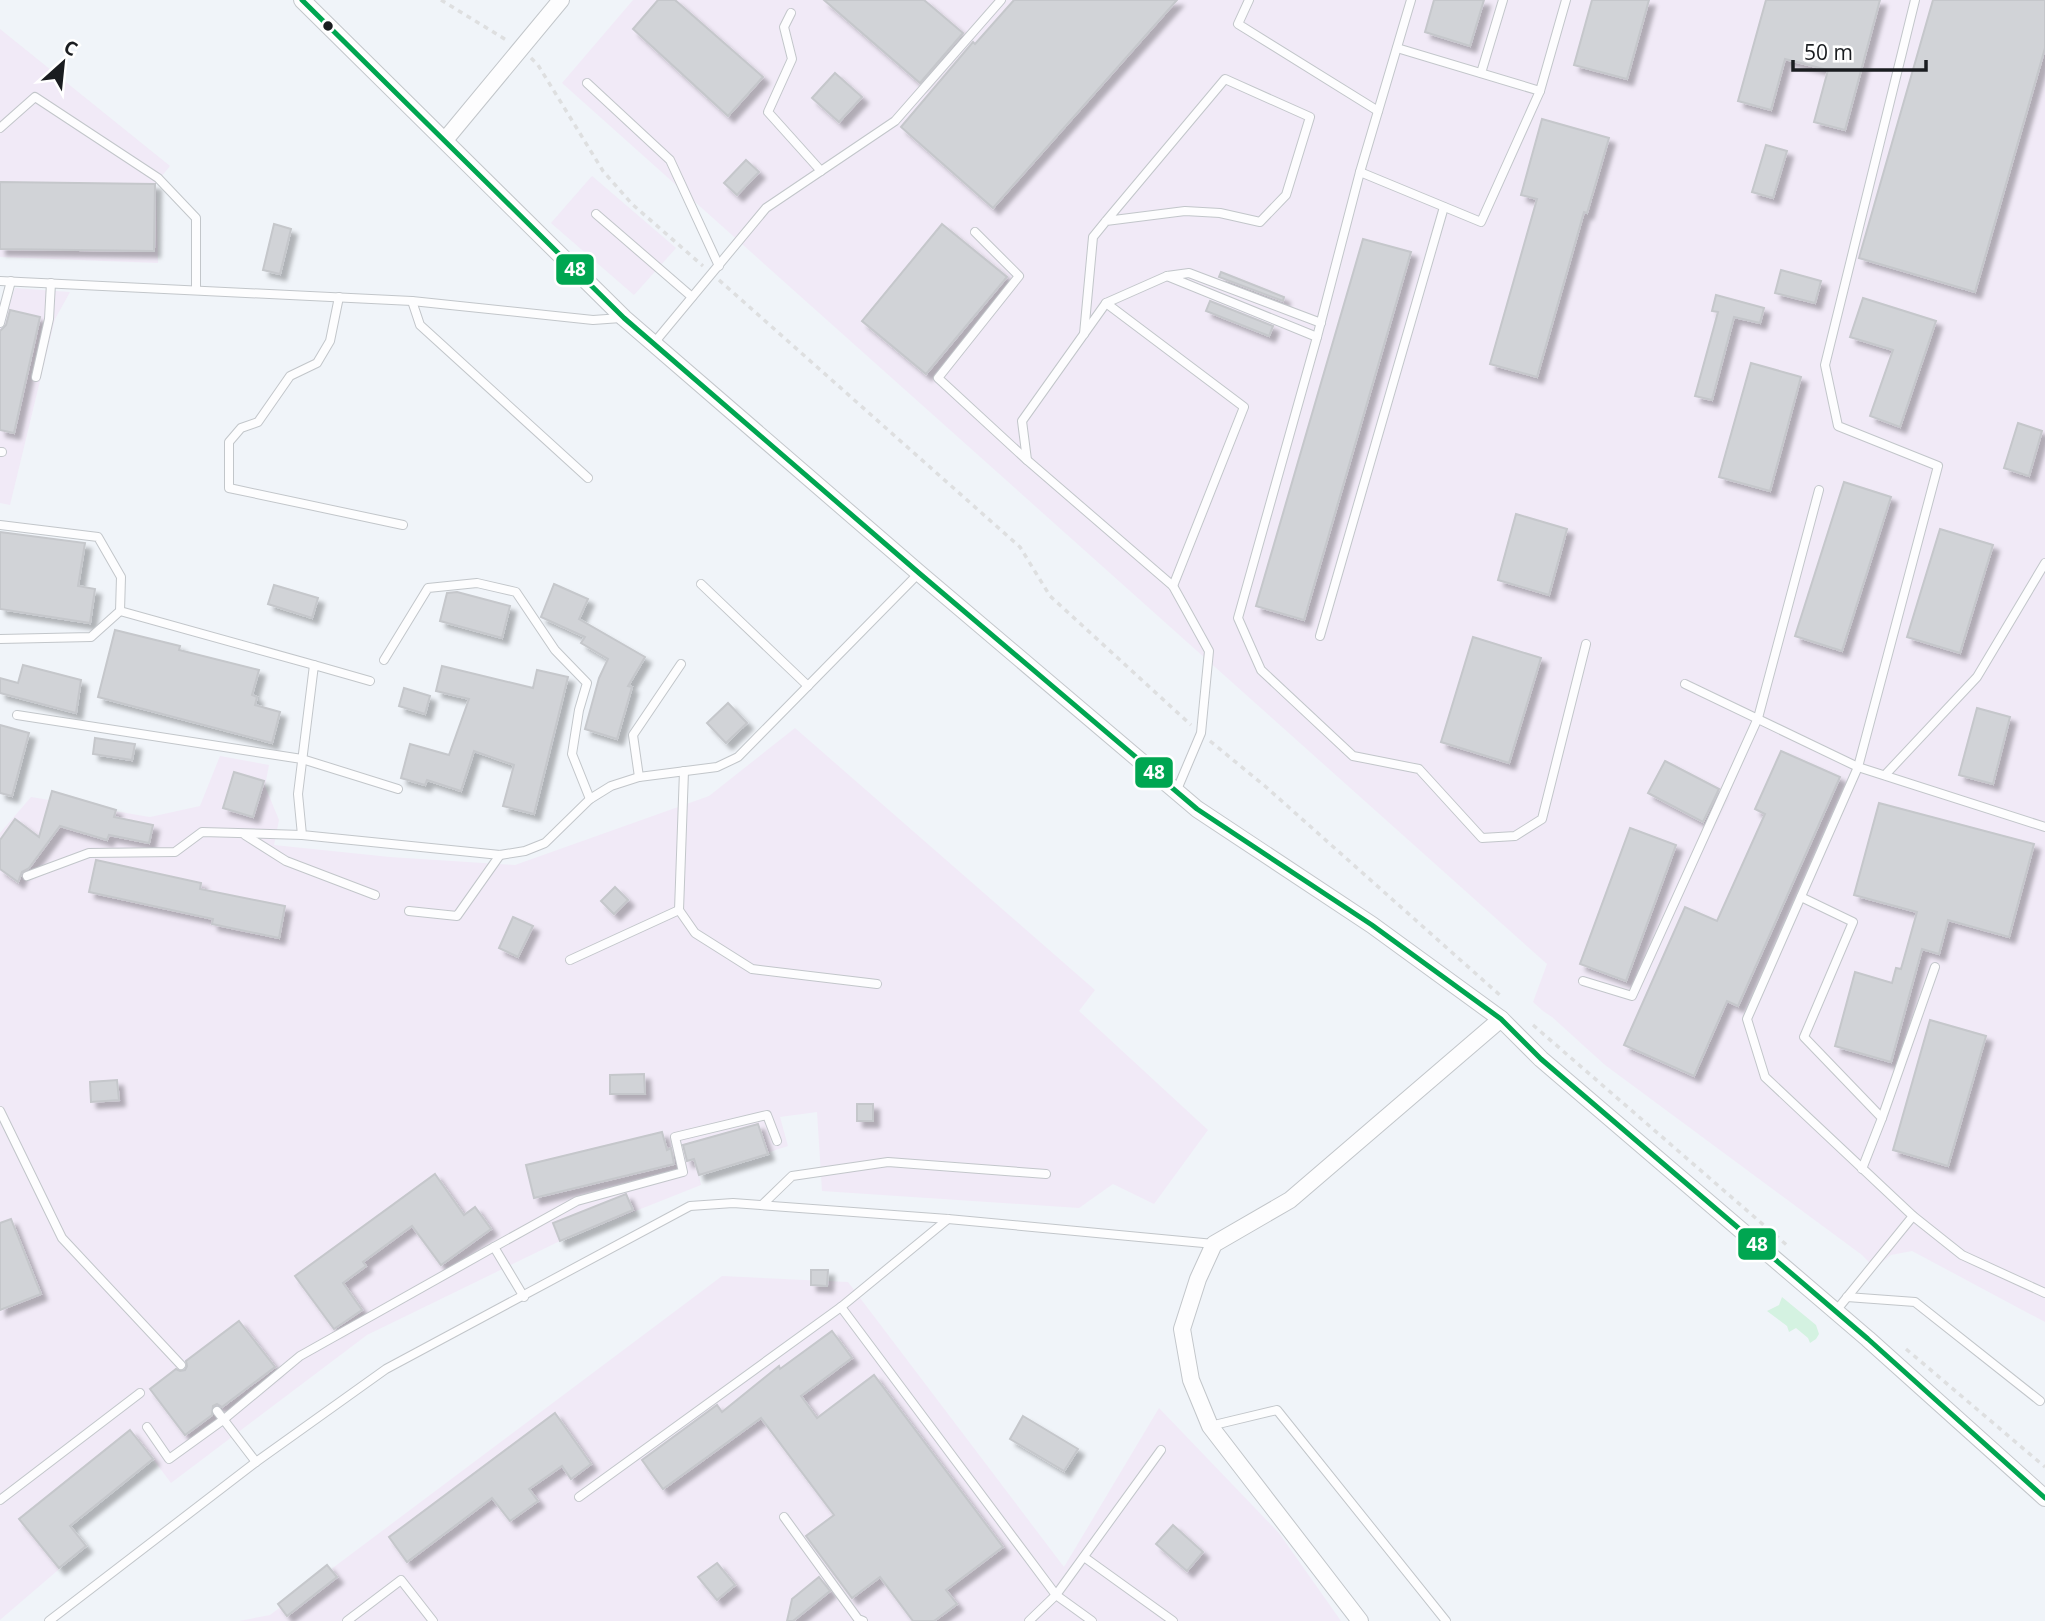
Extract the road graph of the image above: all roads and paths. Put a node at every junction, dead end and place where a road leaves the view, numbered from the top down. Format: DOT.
graph roads {
  1 [pos="302,0"];
  2 [pos="441,0"];
  3 [pos="561,0"];
  4 [pos="1001,0"];
  5 [pos="1249,0"];
  6 [pos="1411,0"];
  7 [pos="1503,0"];
  8 [pos="1566,0"];
  9 [pos="1915,0"];
  10 [pos="791,13"];
  11 [pos="520,48"];
  12 [pos="1397,48"];
  13 [pos="1481,73"];
  14 [pos="587,83"];
  15 [pos="1540,92"];
  16 [pos="1378,111"];
  17 [pos="0,128"];
  18 [pos="445,140"];
  19 [pos="821,171"];
  20 [pos="1360,172"];
  21 [pos="1444,207"];
  22 [pos="596,214"];
  23 [pos="1106,222"];
  24 [pos="975,232"];
  25 [pos="719,266"];
  26 [pos="712,274"];
  27 [pos="1167,276"];
  28 [pos="0,281"];
  29 [pos="11,281"];
  30 [pos="51,283"];
  31 [pos="196,290"];
  32 [pos="339,297"];
  33 [pos="692,297"];
  34 [pos="412,301"];
  35 [pos="1106,303"];
  36 [pos="624,318"];
  37 [pos="0,323"];
  38 [pos="1321,323"];
  39 [pos="1084,334"];
  40 [pos="1317,337"];
  41 [pos="654,343"];
  42 [pos="36,377"];
  43 [pos="1027,460"];
  44 [pos="588,478"];
  45 [pos="1819,490"];
  46 [pos="0,525"];
  47 [pos="403,525"];
  48 [pos="2045,563"];
  49 [pos="919,573"];
  50 [pos="701,584"];
  51 [pos="1173,586"];
  52 [pos="121,611"];
  53 [pos="1320,636"];
  54 [pos="0,639"];
  55 [pos="1586,644"];
  56 [pos="384,660"];
  57 [pos="681,664"];
  58 [pos="314,665"];
  59 [pos="370,681"];
  60 [pos="1685,684"];
  61 [pos="808,686"];
  62 [pos="17,715"];
  63 [pos="1758,718"];
  64 [pos="1201,733"];
  65 [pos="302,759"];
  66 [pos="1858,767"];
  67 [pos="684,771"];
  68 [pos="1885,775"];
  69 [pos="639,777"];
  70 [pos="398,789"];
  71 [pos="1177,792"];
  72 [pos="590,799"];
  73 [pos="2045,827"];
  74 [pos="243,833"];
  75 [pos="302,835"];
  76 [pos="500,855"];
  77 [pos="27,876"];
  78 [pos="375,895"];
  79 [pos="1801,897"];
  80 [pos="679,910"];
  81 [pos="409,911"];
  82 [pos="570,960"];
  83 [pos="1935,967"];
  84 [pos="1583,981"];
  85 [pos="877,984"];
  86 [pos="1507,1002"];
  87 [pos="1501,1019"];
  88 [pos="1527,1019"];
  89 [pos="0,1111"];
  90 [pos="1882,1118"];
  91 [pos="777,1142"];
  92 [pos="1862,1169"];
  93 [pos="1046,1174"];
  94 [pos="762,1205"];
  95 [pos="1913,1216"];
  96 [pos="948,1219"];
  97 [pos="1214,1244"];
  98 [pos="494,1247"];
  99 [pos="1795,1252"];
  100 [pos="2045,1293"];
  101 [pos="524,1297"];
  102 [pos="1847,1297"];
  103 [pos="841,1307"];
  104 [pos="1835,1312"];
  105 [pos="1898,1341"];
  106 [pos="181,1365"];
  107 [pos="140,1393"];
  108 [pos="2040,1401"];
  109 [pos="217,1411"];
  110 [pos="223,1420"];
  111 [pos="1210,1426"];
  112 [pos="147,1427"];
  113 [pos="1161,1450"];
  114 [pos="256,1462"];
  115 [pos="2045,1467"];
  116 [pos="579,1497"];
  117 [pos="2045,1498"];
  118 [pos="0,1500"];
  119 [pos="784,1517"];
  120 [pos="1084,1557"];
  121 [pos="1056,1595"];
  122 [pos="49,1621"];
  123 [pos="347,1621"];
  124 [pos="433,1621"];
  125 [pos="863,1621"];
  126 [pos="1029,1621"];
  127 [pos="1092,1621"];
  128 [pos="1173,1621"];
  129 [pos="1360,1621"];
  130 [pos="1446,1621"];
  1 -- 18 [label="street"];
  2 -- 11 [label="path"];
  3 -- 11 [label="street"];
  4 -- 19 [label="lane"];
  5 -- 16 [label="lane"];
  6 -- 12 [label="lane"];
  7 -- 13 [label="lane"];
  8 -- 15 [label="lane"];
  9 -- 66 [label="lane"];
  10 -- 19 [label="lane"];
  11 -- 18 [label="street"];
  11 -- 26 [label="path"];
  12 -- 13 [label="lane"];
  12 -- 16 [label="lane"];
  13 -- 15 [label="lane"];
  14 -- 25 [label="lane"];
  15 -- 21 [label="lane"];
  16 -- 20 [label="lane"];
  17 -- 31 [label="lane"];
  18 -- 36 [label="street"];
  19 -- 25 [label="lane"];
  20 -- 21 [label="lane"];
  20 -- 38 [label="lane"];
  21 -- 53 [label="lane"];
  22 -- 33 [label="lane"];
  23 -- 23 [label="lane"];
  23 -- 39 [label="lane"];
  24 -- 43 [label="lane"];
  25 -- 26 [label="lane"];
  26 -- 33 [label="lane"];
  26 -- 64 [label="path"];
  27 -- 35 [label="lane"];
  27 -- 38 [label="lane"];
  27 -- 40 [label="lane"];
  28 -- 29 [label="lane"];
  29 -- 30 [label="lane"];
  29 -- 37 [label="lane"];
  30 -- 31 [label="lane"];
  30 -- 42 [label="lane"];
  31 -- 32 [label="lane"];
  32 -- 34 [label="lane"];
  32 -- 47 [label="lane"];
  33 -- 41 [label="lane"];
  34 -- 36 [label="lane"];
  34 -- 44 [label="lane"];
  35 -- 39 [label="lane"];
  35 -- 51 [label="lane"];
  36 -- 41 [label="street"];
  38 -- 40 [label="lane"];
  39 -- 43 [label="lane"];
  40 -- 55 [label="lane"];
  41 -- 49 [label="street"];
  43 -- 51 [label="lane"];
  45 -- 63 [label="lane"];
  46 -- 52 [label="lane"];
  48 -- 68 [label="lane"];
  49 -- 61 [label="lane"];
  49 -- 71 [label="street"];
  50 -- 61 [label="lane"];
  51 -- 64 [label="lane"];
  52 -- 54 [label="lane"];
  52 -- 58 [label="lane"];
  56 -- 72 [label="lane"];
  57 -- 69 [label="lane"];
  58 -- 59 [label="lane"];
  58 -- 65 [label="lane"];
  60 -- 63 [label="lane"];
  61 -- 67 [label="lane"];
  62 -- 65 [label="lane"];
  63 -- 66 [label="lane"];
  63 -- 84 [label="lane"];
  64 -- 71 [label="lane"];
  64 -- 86 [label="path"];
  65 -- 70 [label="lane"];
  65 -- 75 [label="lane"];
  66 -- 68 [label="lane"];
  66 -- 79 [label="lane"];
  67 -- 69 [label="lane"];
  67 -- 80 [label="lane"];
  68 -- 73 [label="lane"];
  69 -- 72 [label="lane"];
  71 -- 87 [label="street"];
  72 -- 76 [label="lane"];
  74 -- 75 [label="lane"];
  74 -- 77 [label="lane"];
  74 -- 78 [label="lane"];
  75 -- 76 [label="lane"];
  76 -- 81 [label="lane"];
  79 -- 90 [label="lane"];
  79 -- 92 [label="lane"];
  80 -- 82 [label="lane"];
  80 -- 85 [label="lane"];
  83 -- 90 [label="lane"];
  87 -- 97 [label="street"];
  87 -- 104 [label="street"];
  88 -- 99 [label="path"];
  89 -- 106 [label="lane"];
  90 -- 92 [label="lane"];
  91 -- 98 [label="lane"];
  92 -- 95 [label="lane"];
  93 -- 94 [label="lane"];
  94 -- 96 [label="lane"];
  94 -- 101 [label="lane"];
  95 -- 100 [label="lane"];
  95 -- 102 [label="lane"];
  96 -- 97 [label="lane"];
  96 -- 103 [label="lane"];
  97 -- 111 [label="street"];
  98 -- 101 [label="lane"];
  98 -- 110 [label="lane"];
  101 -- 114 [label="lane"];
  102 -- 104 [label="lane"];
  102 -- 108 [label="lane"];
  103 -- 116 [label="lane"];
  103 -- 121 [label="lane"];
  104 -- 117 [label="street"];
  105 -- 115 [label="path"];
  107 -- 118 [label="lane"];
  109 -- 110 [label="lane"];
  110 -- 112 [label="lane"];
  110 -- 114 [label="lane"];
  111 -- 129 [label="street"];
  111 -- 130 [label="lane"];
  113 -- 120 [label="lane"];
  114 -- 122 [label="lane"];
  119 -- 125 [label="lane"];
  120 -- 121 [label="lane"];
  120 -- 128 [label="lane"];
  121 -- 126 [label="lane"];
  121 -- 127 [label="lane"];
  123 -- 124 [label="lane"];
}
